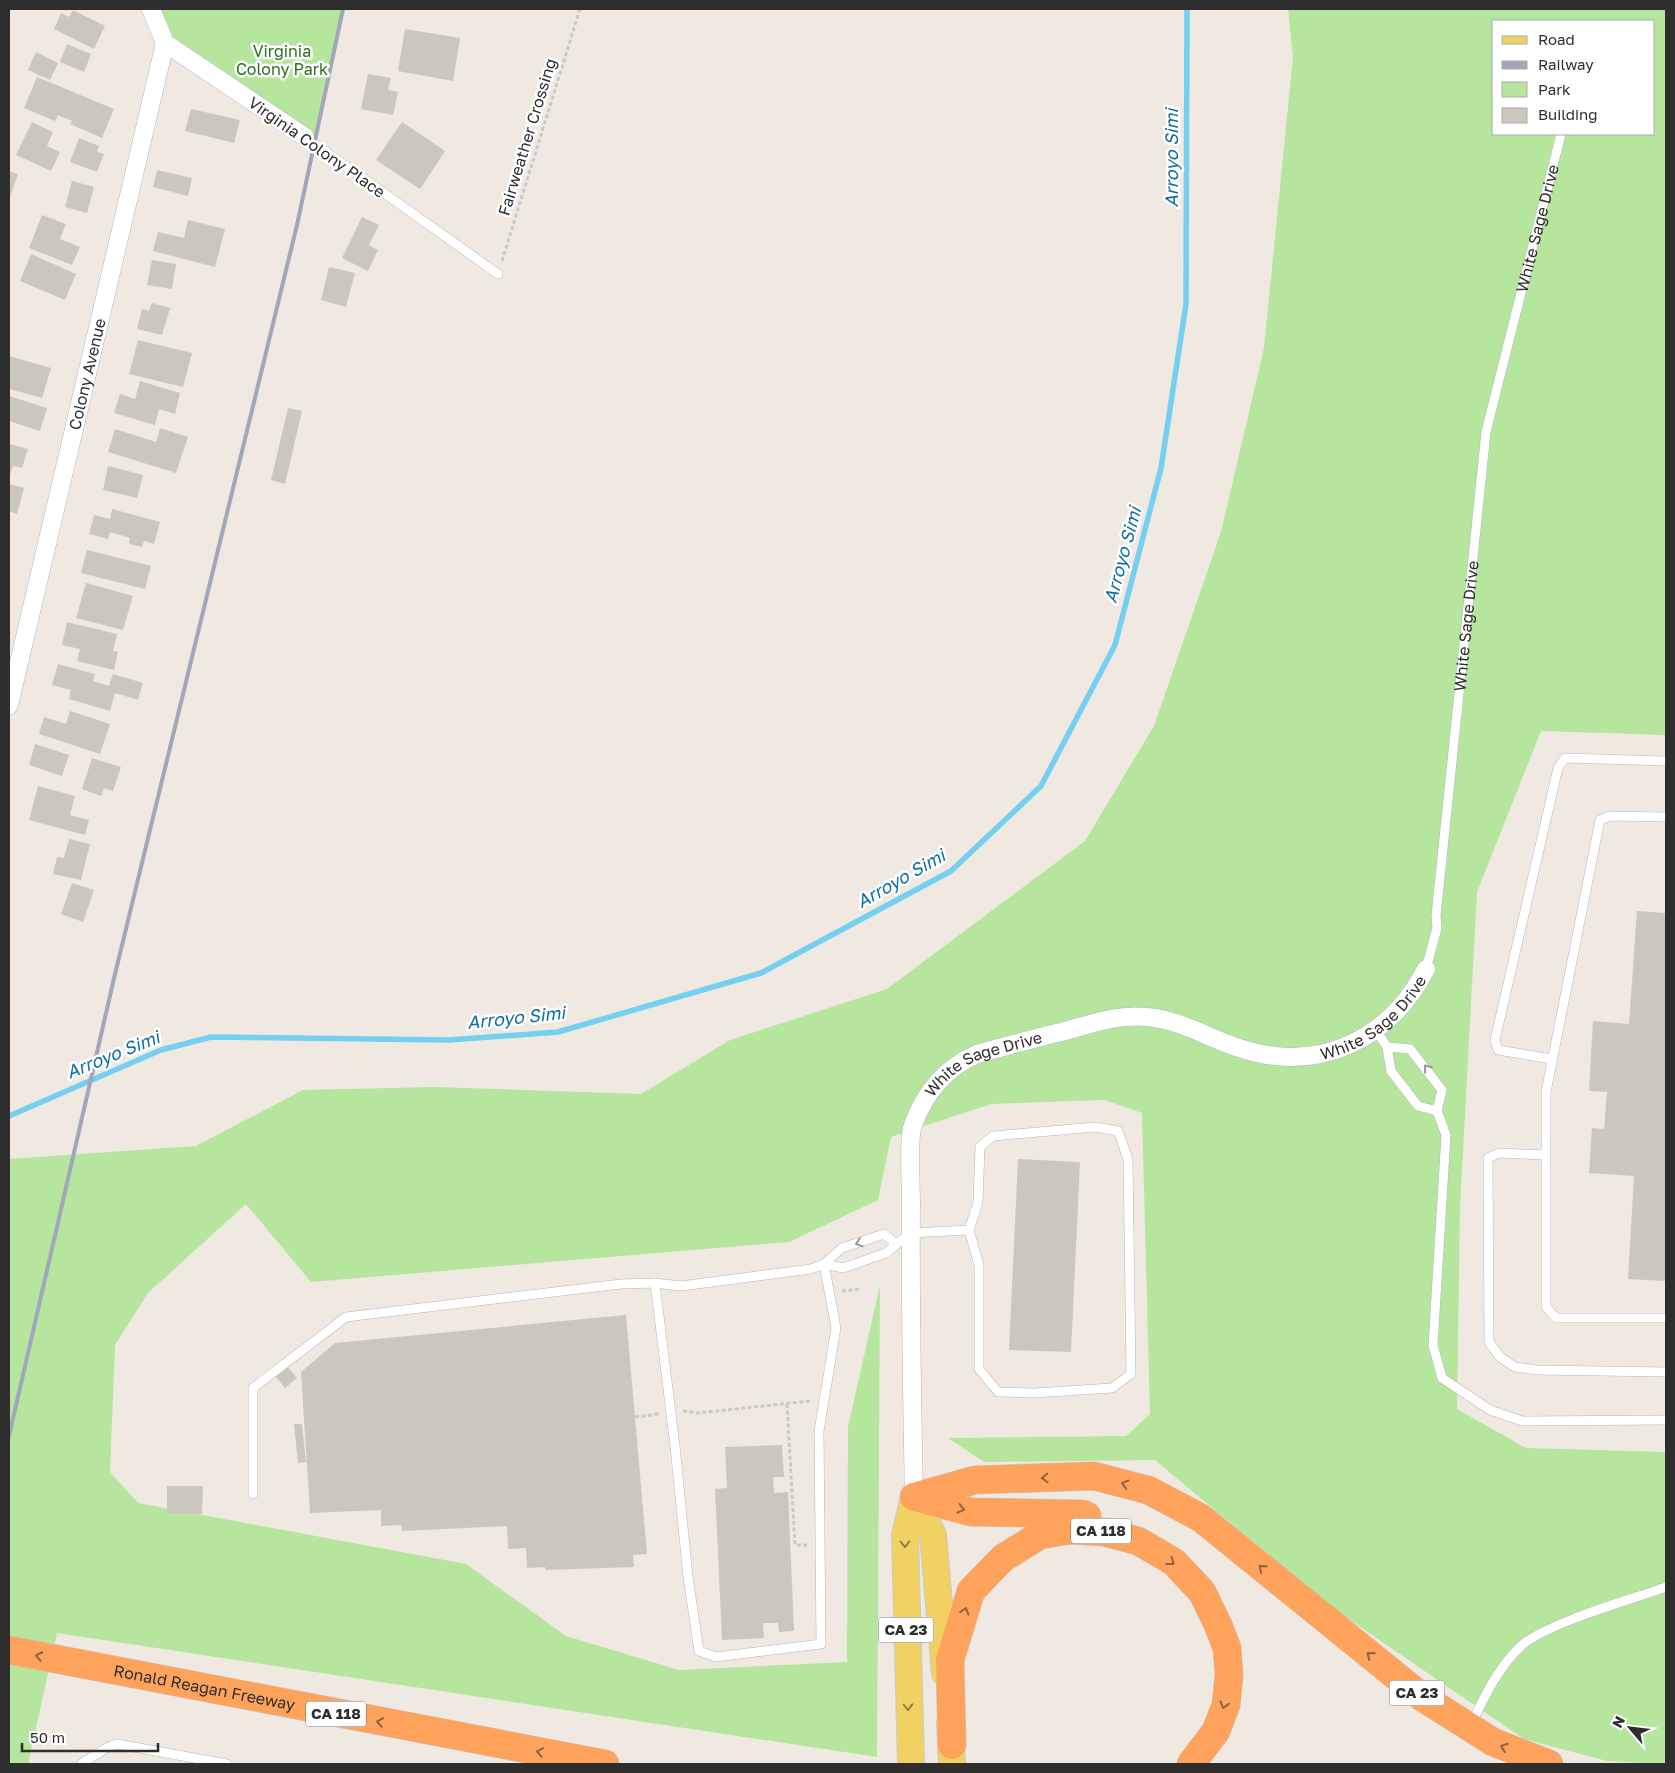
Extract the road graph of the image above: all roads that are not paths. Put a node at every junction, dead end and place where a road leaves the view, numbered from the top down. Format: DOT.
graph roads {
  1 [pos="151,9"];
  2 [pos="165,43"];
  3 [pos="1561,135"];
  4 [pos="304,137"];
  5 [pos="498,274"];
  6 [pos="9,705"];
  7 [pos="1666,761"];
  8 [pos="1666,818"];
  9 [pos="1426,969"];
  10 [pos="1376,1030"];
  11 [pos="1387,1047"];
  12 [pos="1552,1059"];
  13 [pos="1437,1111"];
  14 [pos="1545,1155"];
  15 [pos="968,1230"];
  16 [pos="910,1233"];
  17 [pos="896,1244"];
  18 [pos="824,1264"];
  19 [pos="655,1283"];
  20 [pos="1666,1318"];
  21 [pos="1666,1372"];
  22 [pos="1666,1420"];
  23 [pos="253,1494"];
  24 [pos="914,1496"];
  25 [pos="1138,1541"];
  26 [pos="1666,1587"];
  27 [pos="9,1650"];
  28 [pos="1470,1727"];
  29 [pos="952,1755"];
  30 [pos="81,1764"];
  31 [pos="227,1764"];
  32 [pos="605,1764"];
  33 [pos="910,1764"];
  34 [pos="1191,1764"];
  35 [pos="1550,1764"];
  1 -- 2 [label="street"];
  2 -- 4 [label="street, Virginia Colony Place"];
  2 -- 6 [label="street, Colony Avenue"];
  3 -- 9 [label="lane, White Sage Drive"];
  4 -- 5 [label="lane, Virginia Colony Place"];
  7 -- 12 [label="lane"];
  8 -- 12 [label="lane"];
  9 -- 10 [label="street, White Sage Drive"];
  10 -- 11 [label="lane"];
  10 -- 16 [label="street, White Sage Drive"];
  11 -- 13 [label="lane"];
  13 -- 11 [label="lane, one-way"];
  12 -- 14 [label="lane"];
  13 -- 22 [label="lane"];
  14 -- 20 [label="lane"];
  14 -- 21 [label="lane"];
  15 -- 15 [label="lane"];
  15 -- 16 [label="lane"];
  16 -- 17 [label="lane"];
  16 -- 24 [label="street, White Sage Drive"];
  17 -- 18 [label="lane"];
  17 -- 18 [label="lane, one-way"];
  18 -- 19 [label="lane"];
  18 -- 19 [label="lane"];
  19 -- 23 [label="lane"];
  24 -- 25 [label="highway, one-way"];
  28 -- 24 [label="highway, CA 23, one-way"];
  24 -- 29 [label="main road"];
  24 -- 33 [label="main road, CA 23, one-way"];
  29 -- 25 [label="highway, CA 118, one-way"];
  25 -- 34 [label="highway, CA 118, one-way"];
  26 -- 28 [label="lane"];
  32 -- 27 [label="highway, Ronald Reagan Freeway / CA 118, one-way"];
  35 -- 28 [label="highway, CA 23, one-way"];
  30 -- 31 [label="lane"];
}
